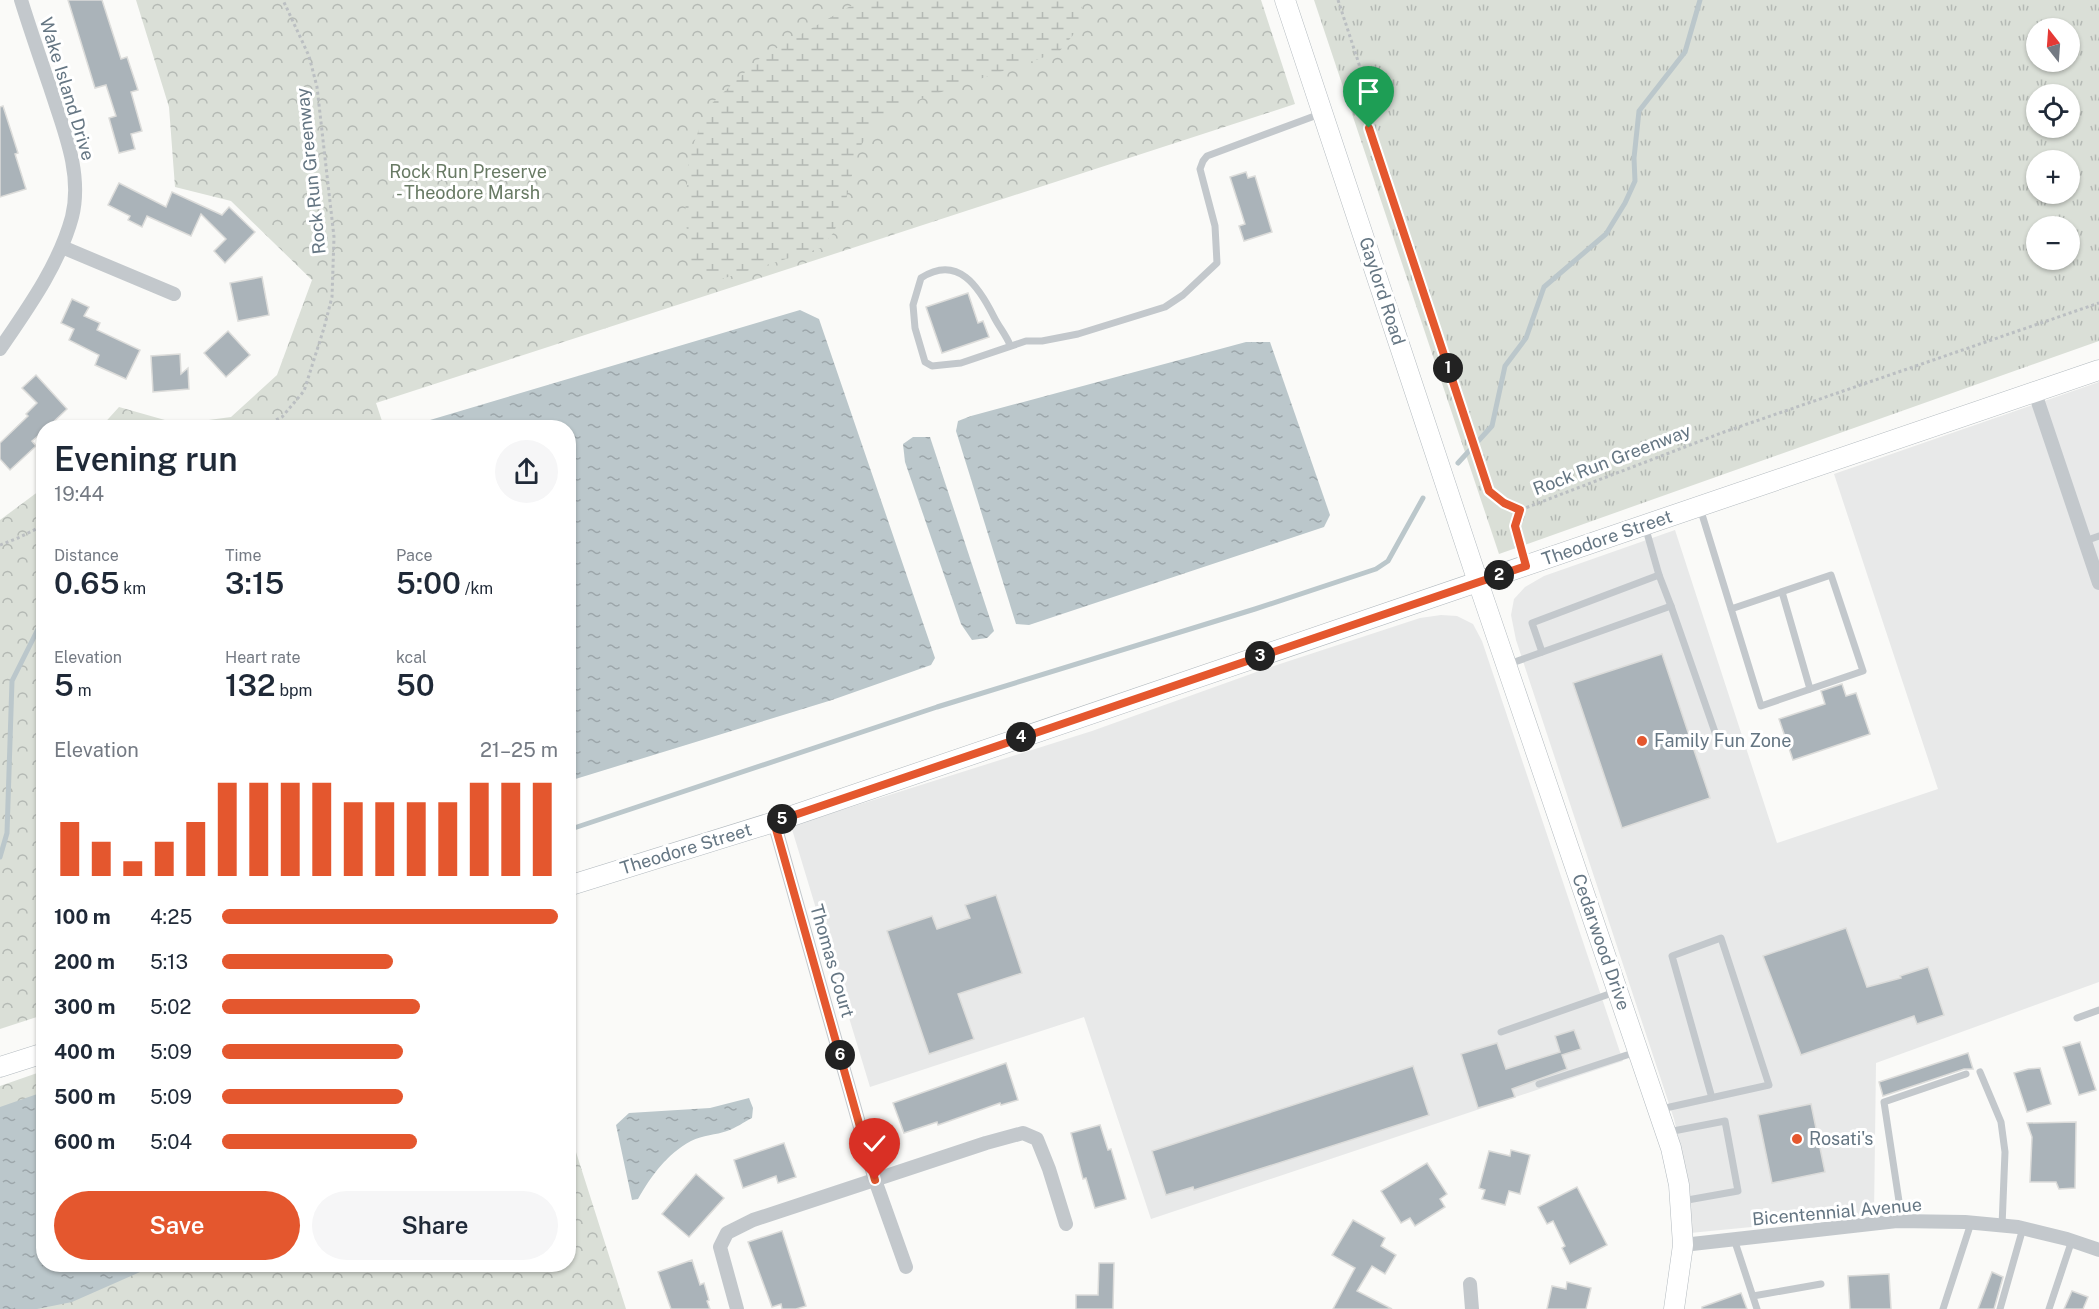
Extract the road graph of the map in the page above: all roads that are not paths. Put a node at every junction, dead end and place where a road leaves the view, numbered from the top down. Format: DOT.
graph roads {
  1 [pos="21,0"];
  2 [pos="1285,0"];
  3 [pos="1323,113"];
  4 [pos="62,247"];
  5 [pos="174,294"];
  6 [pos="1010,345"];
  7 [pos="0,349"];
  8 [pos="2099,370"];
  9 [pos="2035,393"];
  10 [pos="1700,507"];
  11 [pos="1645,525"];
  12 [pos="2099,536"];
  13 [pos="2085,541"];
  14 [pos="1659,575"];
  15 [pos="1478,582"];
  16 [pos="2099,583"];
  17 [pos="1782,592"];
  18 [pos="1671,606"];
  19 [pos="1731,609"];
  20 [pos="1542,652"];
  21 [pos="1507,665"];
  22 [pos="1810,689"];
  23 [pos="1716,735"];
  24 [pos="774,822"];
  25 [pos="576,884"];
  26 [pos="1617,991"];
  27 [pos="2099,1010"];
  28 [pos="2077,1018"];
  29 [pos="1502,1032"];
  30 [pos="1638,1051"];
  31 [pos="36,1056"];
  32 [pos="0,1067"];
  33 [pos="1980,1072"];
  34 [pos="1966,1074"];
  35 [pos="1539,1084"];
  36 [pos="1712,1098"];
  37 [pos="1658,1110"];
  38 [pos="1665,1132"];
  39 [pos="875,1180"];
  40 [pos="1680,1202"];
  41 [pos="1902,1221"];
  42 [pos="1971,1223"];
  43 [pos="1066,1224"];
  44 [pos="2002,1226"];
  45 [pos="2023,1228"];
  46 [pos="1734,1239"];
  47 [pos="2072,1240"];
  48 [pos="1683,1245"];
  49 [pos="2099,1250"];
  50 [pos="906,1267"];
  51 [pos="1470,1284"];
  52 [pos="1821,1284"];
  53 [pos="1753,1296"];
  54 [pos="737,1309"];
  55 [pos="1472,1309"];
  56 [pos="1674,1309"];
  57 [pos="1757,1309"];
  58 [pos="1943,1309"];
  59 [pos="2000,1309"];
  60 [pos="2049,1309"];
  1 -- 4 [label="street, Wake Island Drive"];
  2 -- 3 [label="street, Gaylord Road"];
  3 -- 6 [label="lane"];
  3 -- 15 [label="street, Gaylord Road"];
  4 -- 5 [label="street"];
  4 -- 7 [label="street, Wake Island Drive"];
  6 -- 6 [label="lane"];
  8 -- 9 [label="street, Theodore Street"];
  9 -- 10 [label="street, Theodore Street"];
  9 -- 13 [label="street"];
  10 -- 11 [label="street, Theodore Street"];
  10 -- 19 [label="lane"];
  11 -- 14 [label="lane"];
  11 -- 15 [label="street, Theodore Street"];
  12 -- 13 [label="lane"];
  13 -- 16 [label="street"];
  14 -- 18 [label="lane"];
  14 -- 20 [label="lane"];
  15 -- 21 [label="street, Cedarwood Drive"];
  15 -- 24 [label="street, Theodore Street"];
  17 -- 19 [label="lane"];
  17 -- 22 [label="lane"];
  17 -- 22 [label="lane"];
  18 -- 20 [label="lane"];
  18 -- 23 [label="lane"];
  19 -- 22 [label="lane"];
  20 -- 21 [label="lane"];
  21 -- 26 [label="street, Cedarwood Drive"];
  24 -- 25 [label="street, Theodore Street"];
  24 -- 39 [label="street, Thomas Court"];
  26 -- 29 [label="lane"];
  26 -- 30 [label="street, Cedarwood Drive"];
  27 -- 28 [label="lane"];
  30 -- 35 [label="lane"];
  30 -- 37 [label="street, Cedarwood Drive"];
  31 -- 32 [label="street"];
  33 -- 44 [label="lane"];
  34 -- 41 [label="lane"];
  36 -- 36 [label="lane"];
  36 -- 37 [label="lane"];
  37 -- 38 [label="street, Cedarwood Drive"];
  38 -- 40 [label="street, Cedarwood Drive"];
  38 -- 40 [label="lane"];
  39 -- 43 [label="street"];
  39 -- 50 [label="street, Thomas Court"];
  39 -- 54 [label="street"];
  40 -- 48 [label="street, Cedarwood Drive"];
  41 -- 42 [label="street, Bicentennial Avenue"];
  41 -- 46 [label="street, Bicentennial Avenue"];
  42 -- 44 [label="street, Bicentennial Avenue"];
  42 -- 58 [label="lane"];
  44 -- 45 [label="street, Bicentennial Avenue"];
  45 -- 47 [label="street, Bicentennial Avenue"];
  45 -- 59 [label="lane"];
  46 -- 48 [label="street, Bicentennial Avenue"];
  46 -- 53 [label="lane"];
  47 -- 49 [label="street, Bicentennial Avenue"];
  47 -- 60 [label="lane"];
  48 -- 56 [label="street, Cedarwood Drive"];
  51 -- 55 [label="street"];
  52 -- 53 [label="lane"];
  53 -- 57 [label="lane"];
}
